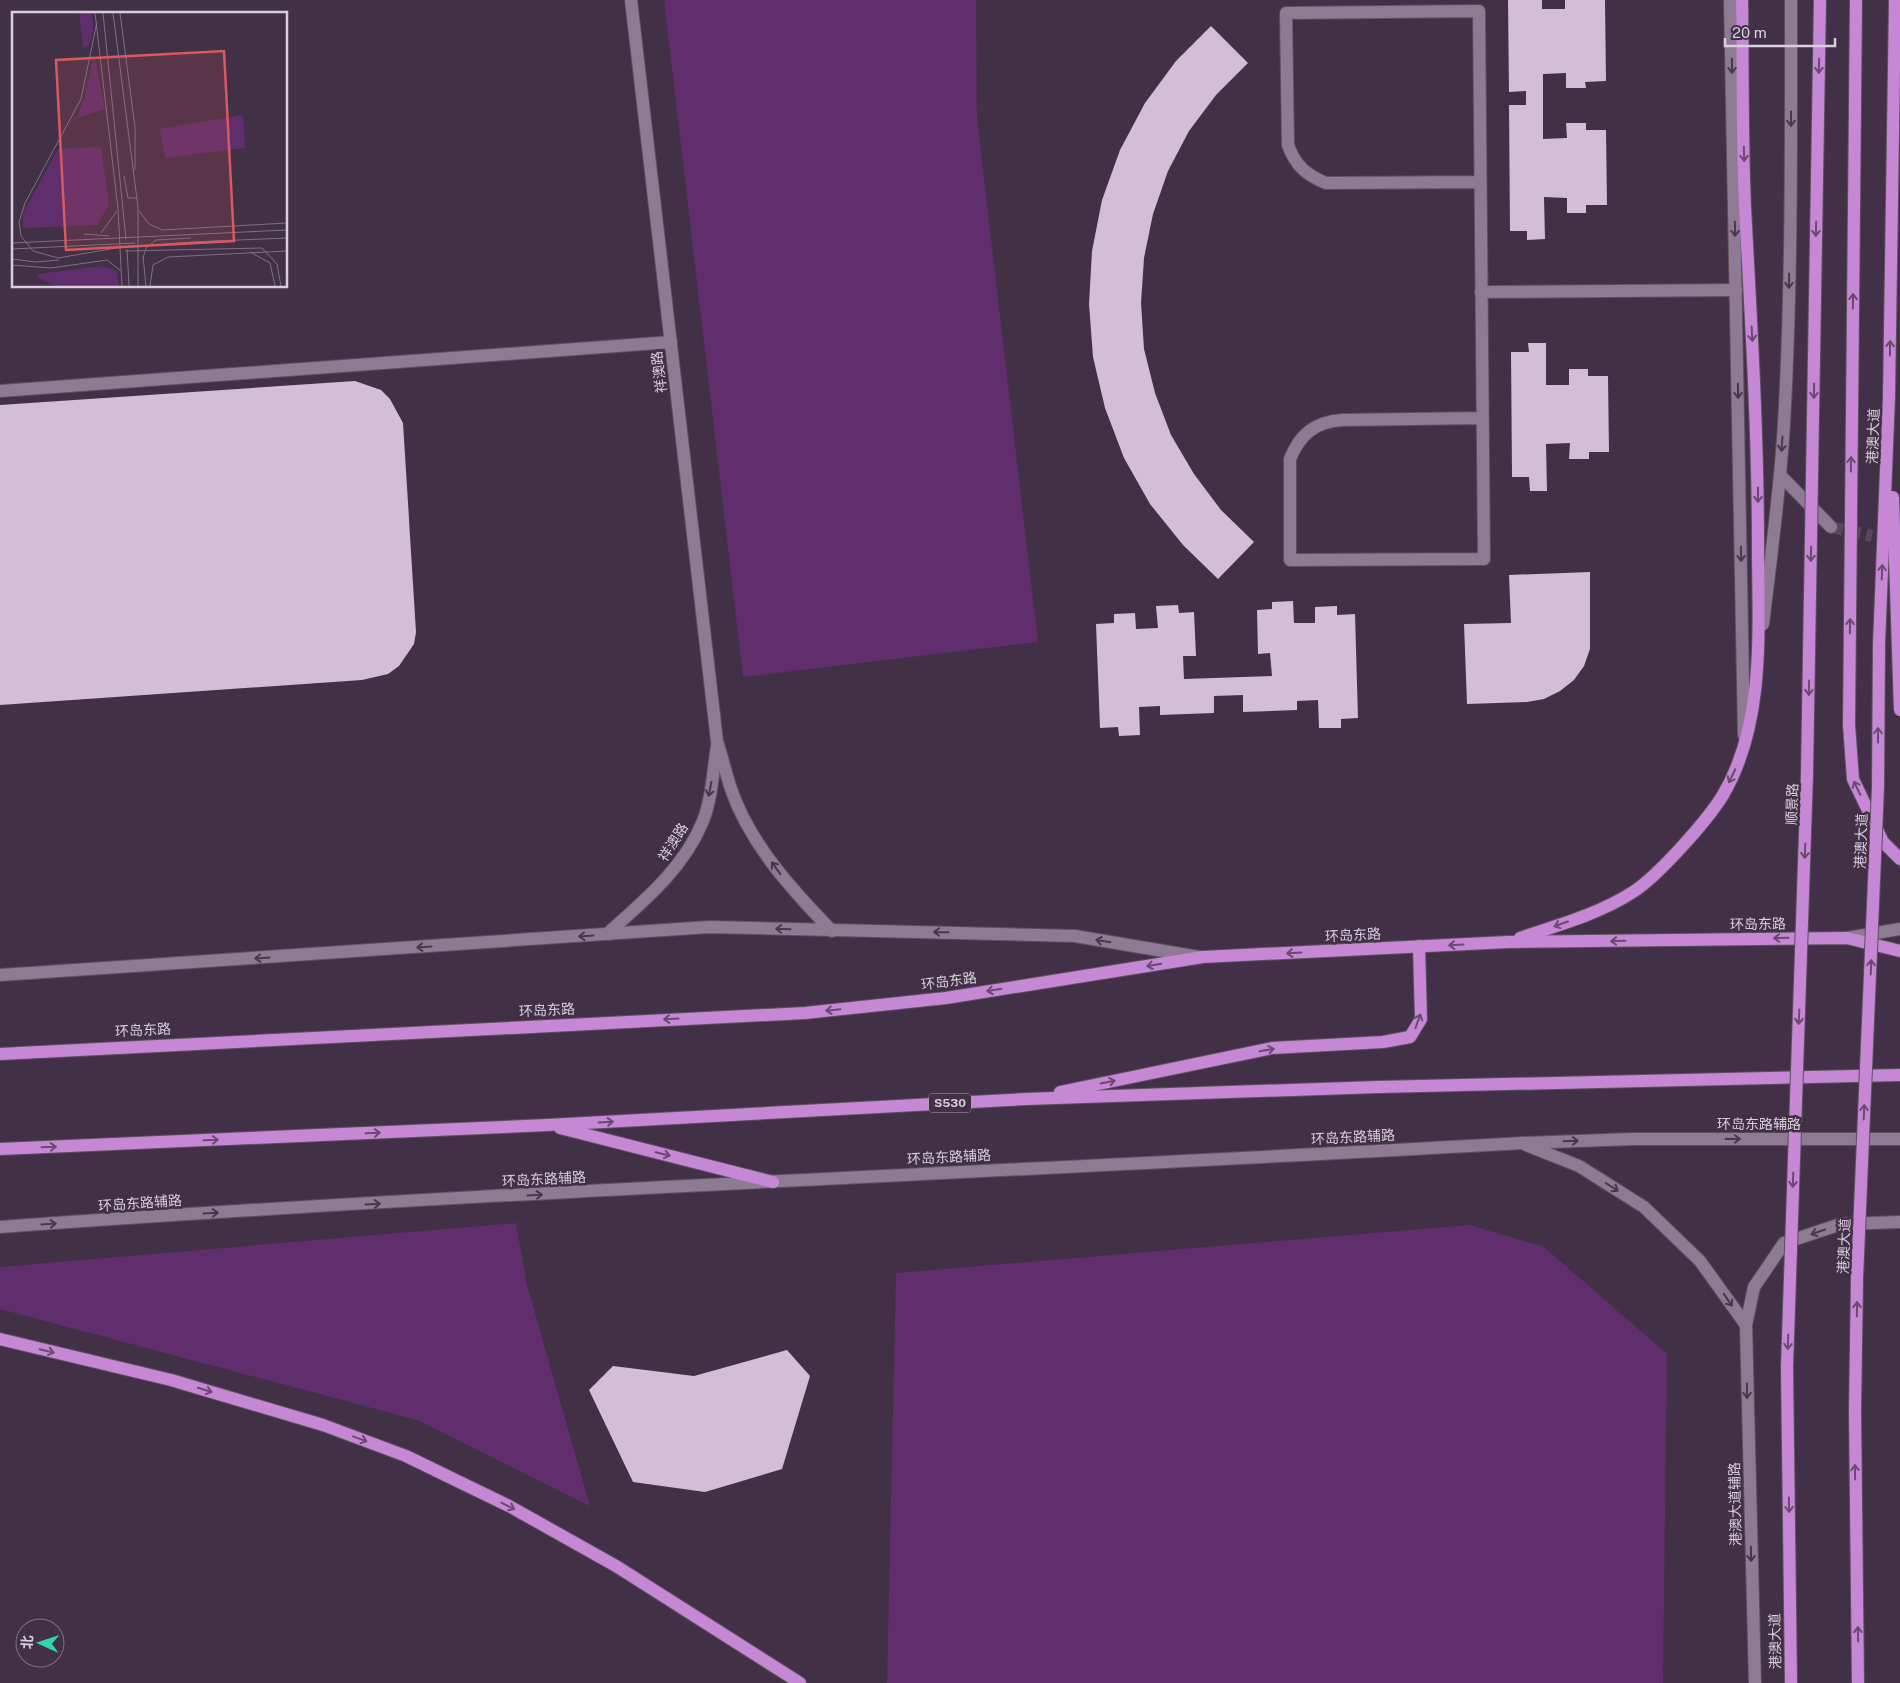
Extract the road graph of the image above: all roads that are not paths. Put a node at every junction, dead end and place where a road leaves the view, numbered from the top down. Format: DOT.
graph roads {
  1 [pos="631,0"];
  2 [pos="1730,0"];
  3 [pos="1742,0"];
  4 [pos="1791,0"];
  5 [pos="1820,0"];
  6 [pos="1856,0"];
  7 [pos="1895,0"];
  8 [pos="1480,182"];
  9 [pos="1736,290"];
  10 [pos="1481,292"];
  11 [pos="671,342"];
  12 [pos="0,391"];
  13 [pos="1889,397"];
  14 [pos="1482,418"];
  15 [pos="1780,476"];
  16 [pos="1831,527"];
  17 [pos="1872,536"];
  18 [pos="1900,543"];
  19 [pos="1752,708"];
  20 [pos="1900,710"];
  21 [pos="717,741"];
  22 [pos="1744,748"];
  23 [pos="1900,858"];
  24 [pos="1900,929"];
  25 [pos="832,931"];
  26 [pos="607,934"];
  27 [pos="1847,938"];
  28 [pos="1508,942"];
  29 [pos="1420,946"];
  30 [pos="1900,951"];
  31 [pos="1203,957"];
  32 [pos="1802,969"];
  33 [pos="0,975"];
  34 [pos="0,1054"];
  35 [pos="1900,1075"];
  36 [pos="1026,1099"];
  37 [pos="548,1126"];
  38 [pos="1900,1139"];
  39 [pos="1522,1143"];
  40 [pos="0,1149"];
  41 [pos="774,1182"];
  42 [pos="1900,1222"];
  43 [pos="0,1228"];
  44 [pos="1746,1325"];
  45 [pos="0,1340"];
  46 [pos="800,1683"];
  47 [pos="1754,1683"];
  48 [pos="1791,1683"];
  49 [pos="1858,1683"];
  1 -- 11 [label="main road, 祥澳路"];
  2 -- 9 [label="main road, one-way"];
  3 -- 19 [label="main road, one-way"];
  4 -- 15 [label="main road, one-way"];
  5 -- 32 [label="main road, 顺景路, one-way, bridge"];
  23 -- 6 [label="main road, one-way"];
  13 -- 7 [label="main road, 港澳大道, one-way"];
  8 -- 8 [label="main road"];
  8 -- 10 [label="main road"];
  9 -- 10 [label="main road"];
  9 -- 22 [label="main road, one-way"];
  10 -- 14 [label="main road"];
  11 -- 12 [label="main road"];
  11 -- 21 [label="main road, 祥澳路"];
  13 -- 20 [label="main road, bridge"];
  49 -- 13 [label="main road, 港澳大道, one-way, bridge"];
  14 -- 14 [label="main road"];
  15 -- 16 [label="main road"];
  15 -- 19 [label="main road"];
  17 -- 18 [label="main road"];
  19 -- 22 [label="main road"];
  25 -- 21 [label="main road, 祥澳路, one-way"];
  21 -- 26 [label="main road, 祥澳路, one-way"];
  22 -- 28 [label="main road, one-way"];
  24 -- 27 [label="main road"];
  25 -- 26 [label="main road, one-way"];
  31 -- 25 [label="main road, one-way"];
  26 -- 33 [label="main road, one-way"];
  27 -- 28 [label="main road, 环岛东路, one-way"];
  27 -- 30 [label="main road, 环岛东路"];
  28 -- 29 [label="main road, 环岛东路, one-way"];
  29 -- 31 [label="main road, 环岛东路, one-way"];
  36 -- 29 [label="main road, one-way"];
  31 -- 34 [label="main road, 环岛东路, one-way"];
  32 -- 48 [label="main road, 港澳大道, one-way, bridge"];
  35 -- 36 [label="main road, S530"];
  37 -- 36 [label="main road, S530, one-way"];
  40 -- 37 [label="main road, S530, one-way"];
  37 -- 41 [label="main road, one-way"];
  39 -- 38 [label="main road, 环岛东路辅路, one-way"];
  39 -- 41 [label="main road, 环岛东路辅路"];
  39 -- 44 [label="main road, one-way"];
  43 -- 41 [label="main road, 环岛东路辅路, one-way"];
  42 -- 44 [label="main road, 港澳大道辅路, one-way"];
  44 -- 47 [label="main road, 港澳大道辅路, one-way"];
  45 -- 46 [label="main road, one-way"];
}
